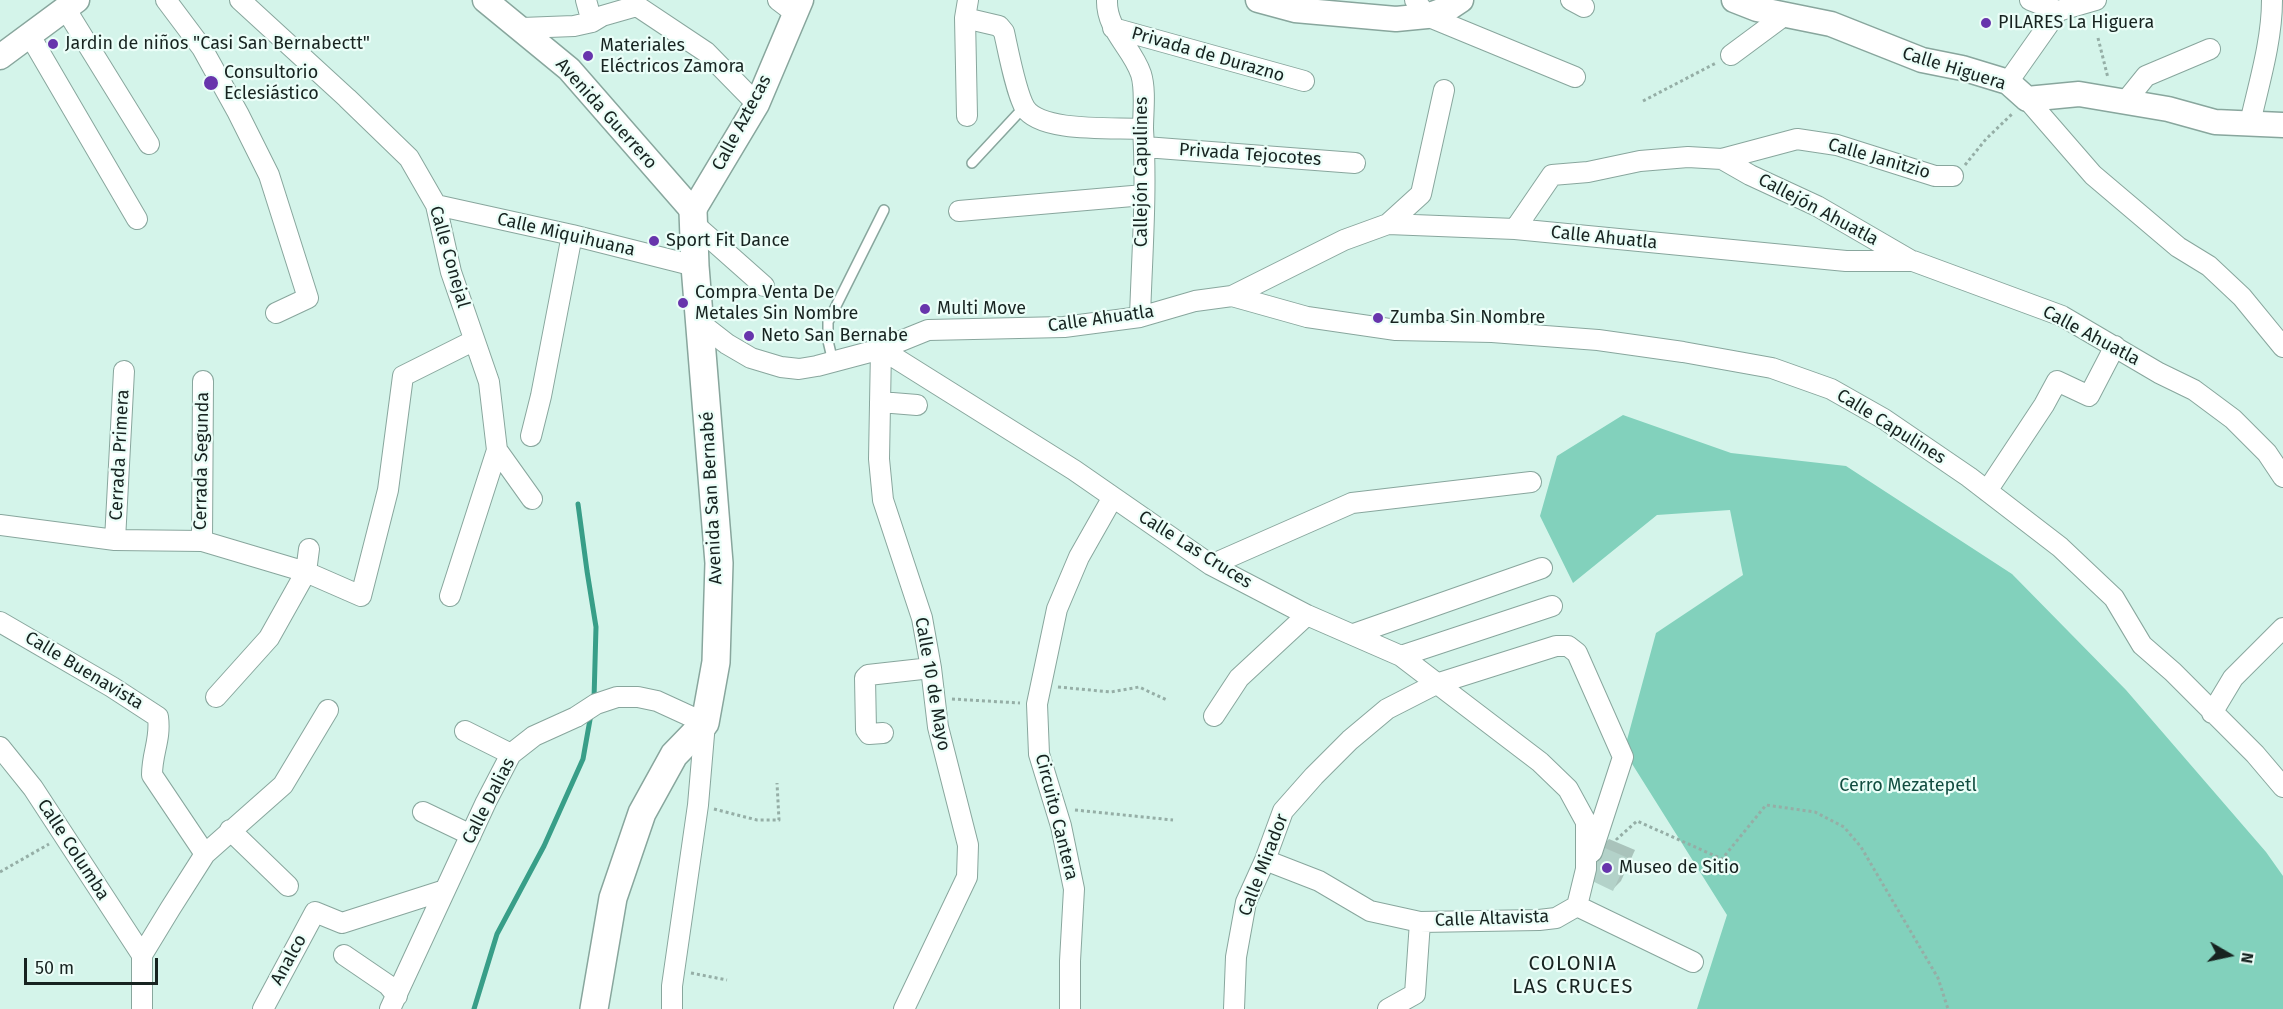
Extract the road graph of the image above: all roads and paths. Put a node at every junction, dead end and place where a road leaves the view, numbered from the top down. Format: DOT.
graph roads {
  1 [pos="166,0"];
  2 [pos="240,0"];
  3 [pos="485,0"];
  4 [pos="586,0"];
  5 [pos="1107,0"];
  6 [pos="1258,0"];
  7 [pos="1461,0"];
  8 [pos="1734,0"];
  9 [pos="2030,0"];
  10 [pos="2096,0"];
  11 [pos="2272,0"];
  12 [pos="71,4"];
  13 [pos="791,4"];
  14 [pos="1421,8"];
  15 [pos="967,9"];
  16 [pos="2058,11"];
  17 [pos="1785,15"];
  18 [pos="592,22"];
  19 [pos="522,28"];
  20 [pos="1113,28"];
  21 [pos="29,34"];
  22 [pos="2098,38"];
  23 [pos="2210,50"];
  24 [pos="1731,55"];
  25 [pos="0,57"];
  26 [pos="1575,77"];
  27 [pos="1304,81"];
  28 [pos="2008,82"];
  29 [pos="1444,90"];
  30 [pos="2027,99"];
  31 [pos="1642,101"];
  32 [pos="2119,101"];
  33 [pos="757,104"];
  34 [pos="1024,107"];
  35 [pos="967,116"];
  36 [pos="2250,123"];
  37 [pos="2283,125"];
  38 [pos="1144,138"];
  39 [pos="149,144"];
  40 [pos="1722,159"];
  41 [pos="972,163"];
  42 [pos="1355,163"];
  43 [pos="1953,176"];
  44 [pos="1144,195"];
  45 [pos="436,205"];
  46 [pos="884,210"];
  47 [pos="959,211"];
  48 [pos="693,217"];
  49 [pos="137,219"];
  50 [pos="1388,224"];
  51 [pos="1515,229"];
  52 [pos="572,236"];
  53 [pos="1913,261"];
  54 [pos="695,266"];
  55 [pos="764,286"];
  56 [pos="1232,296"];
  57 [pos="276,314"];
  58 [pos="1140,317"];
  59 [pos="700,323"];
  60 [pos="473,341"];
  61 [pos="2115,346"];
  62 [pos="2283,347"];
  63 [pos="881,349"];
  64 [pos="833,362"];
  65 [pos="124,371"];
  66 [pos="203,381"];
  67 [pos="880,402"];
  68 [pos="917,405"];
  69 [pos="531,436"];
  70 [pos="497,450"];
  71 [pos="2283,477"];
  72 [pos="1531,482"];
  73 [pos="1987,491"];
  74 [pos="1113,497"];
  75 [pos="532,499"];
  76 [pos="0,525"];
  77 [pos="115,540"];
  78 [pos="202,541"];
  79 [pos="309,549"];
  80 [pos="1211,565"];
  81 [pos="1542,568"];
  82 [pos="306,572"];
  83 [pos="450,596"];
  84 [pos="1552,606"];
  85 [pos="1306,615"];
  86 [pos="0,622"];
  87 [pos="2283,628"];
  88 [pos="1354,634"];
  89 [pos="1401,656"];
  90 [pos="931,668"];
  91 [pos="1436,684"];
  92 [pos="1039,695"];
  93 [pos="216,697"];
  94 [pos="935,698"];
  95 [pos="1167,700"];
  96 [pos="328,710"];
  97 [pos="2212,713"];
  98 [pos="1214,716"];
  99 [pos="705,723"];
  100 [pos="465,731"];
  101 [pos="883,733"];
  102 [pos="0,747"];
  103 [pos="511,754"];
  104 [pos="777,783"];
  105 [pos="2283,787"];
  106 [pos="698,805"];
  107 [pos="1055,808"];
  108 [pos="423,812"];
  109 [pos="1173,819"];
  110 [pos="1600,825"];
  111 [pos="230,830"];
  112 [pos="471,835"];
  113 [pos="63,836"];
  114 [pos="205,854"];
  115 [pos="1265,860"];
  116 [pos="1586,869"];
  117 [pos="0,872"];
  118 [pos="288,886"];
  119 [pos="445,890"];
  120 [pos="1576,906"];
  121 [pos="1420,922"];
  122 [pos="142,955"];
  123 [pos="344,956"];
  124 [pos="1693,962"];
  125 [pos="675,970"];
  126 [pos="727,980"];
  127 [pos="394,1003"];
  128 [pos="142,1009"];
  129 [pos="263,1009"];
  130 [pos="594,1009"];
  131 [pos="672,1009"];
  132 [pos="904,1009"];
  133 [pos="1070,1009"];
  134 [pos="1234,1009"];
  135 [pos="1388,1009"];
  136 [pos="1948,1009"];
  1 -- 57 [label="street"];
  2 -- 45 [label="street, Calle Conejal"];
  3 -- 19 [label="street, Avenida Guerrero"];
  4 -- 18 [label="street"];
  5 -- 20 [label="street, Callejón Capulines"];
  6 -- 14 [label="street"];
  7 -- 14 [label="street"];
  8 -- 17 [label="street, Calle Higuera"];
  9 -- 16 [label="street"];
  10 -- 16 [label="street"];
  11 -- 36 [label="street"];
  12 -- 21 [label="street"];
  12 -- 39 [label="street"];
  13 -- 33 [label="street, Calle Aztecas"];
  14 -- 26 [label="street"];
  15 -- 34 [label="street"];
  15 -- 35 [label="street"];
  16 -- 28 [label="street"];
  17 -- 24 [label="street"];
  17 -- 28 [label="street, Calle Higuera"];
  18 -- 19 [label="street"];
  18 -- 33 [label="street"];
  19 -- 48 [label="street, Avenida Guerrero"];
  20 -- 27 [label="street, Privada de Durazno"];
  20 -- 38 [label="street, Callejón Capulines"];
  21 -- 25 [label="street"];
  21 -- 49 [label="street"];
  22 -- 32 [label="path"];
  23 -- 32 [label="street"];
  24 -- 31 [label="path"];
  28 -- 30 [label="street, Calle Higuera"];
  29 -- 50 [label="street"];
  30 -- 32 [label="street, Calle Higuera"];
  30 -- 43 [label="path, Calle Janitzio"];
  30 -- 62 [label="street"];
  32 -- 36 [label="street, Calle Higuera"];
  33 -- 48 [label="street, Calle Aztecas"];
  34 -- 38 [label="street, Privada Tejocotes"];
  34 -- 41 [label="lane"];
  36 -- 37 [label="street, Calle Higuera"];
  38 -- 42 [label="street, Privada Tejocotes"];
  38 -- 44 [label="street, Callejón Capulines"];
  40 -- 43 [label="street, Calle Janitzio"];
  40 -- 51 [label="street, Calle Janitzio"];
  40 -- 53 [label="street, Callejón Ahuatla"];
  44 -- 47 [label="street"];
  44 -- 58 [label="street, Callejón Capulines"];
  45 -- 52 [label="street, Calle Miquihuana"];
  45 -- 60 [label="street, Calle Conejal"];
  46 -- 64 [label="lane"];
  48 -- 54 [label="main road, Avenida San Bernabé"];
  48 -- 55 [label="street"];
  50 -- 51 [label="street, Calle Ahuatla"];
  50 -- 56 [label="street, Calle Ahuatla"];
  51 -- 53 [label="street, Calle Ahuatla"];
  52 -- 54 [label="street, Calle Miquihuana"];
  52 -- 69 [label="street"];
  53 -- 61 [label="street, Calle Ahuatla"];
  54 -- 59 [label="main road, Avenida San Bernabé"];
  56 -- 58 [label="street, Calle Ahuatla"];
  56 -- 73 [label="street, Calle Capulines"];
  58 -- 63 [label="street, Calle Ahuatla"];
  59 -- 64 [label="street"];
  59 -- 99 [label="main road, Avenida San Bernabé"];
  60 -- 70 [label="street, Calle Conejal"];
  60 -- 82 [label="street"];
  61 -- 71 [label="street, Calle Ahuatla"];
  61 -- 73 [label="street"];
  63 -- 64 [label="street"];
  63 -- 67 [label="street, Calle 10 de Mayo"];
  63 -- 74 [label="street, Calle Las Cruces"];
  65 -- 77 [label="street, Cerrada Primera"];
  66 -- 78 [label="street, Cerrada Segunda"];
  67 -- 68 [label="street"];
  67 -- 90 [label="street, Calle 10 de Mayo"];
  70 -- 75 [label="street"];
  70 -- 83 [label="street, Calle Conejal"];
  72 -- 80 [label="street"];
  73 -- 97 [label="street, Calle Capulines"];
  74 -- 80 [label="street, Calle Las Cruces"];
  74 -- 92 [label="street, Circuito Cantera"];
  76 -- 77 [label="street"];
  77 -- 78 [label="street"];
  78 -- 82 [label="street"];
  79 -- 82 [label="street"];
  80 -- 85 [label="street, Calle Las Cruces"];
  81 -- 88 [label="street"];
  82 -- 93 [label="street"];
  84 -- 89 [label="street"];
  85 -- 88 [label="street, Calle Las Cruces"];
  85 -- 98 [label="street"];
  86 -- 114 [label="street, Calle Buenavista"];
  87 -- 97 [label="street"];
  88 -- 89 [label="street, Calle Las Cruces"];
  89 -- 91 [label="street, Calle Las Cruces"];
  90 -- 94 [label="street, Calle 10 de Mayo"];
  90 -- 101 [label="street"];
  91 -- 110 [label="street"];
  91 -- 115 [label="street, Calle Mirador"];
  91 -- 116 [label="street, Calle Las Cruces"];
  92 -- 94 [label="path"];
  92 -- 95 [label="path"];
  92 -- 107 [label="street, Circuito Cantera"];
  94 -- 132 [label="street, Calle 10 de Mayo"];
  96 -- 111 [label="street"];
  97 -- 105 [label="street, Calle Capulines"];
  99 -- 103 [label="street, Calle Dalias"];
  99 -- 106 [label="street"];
  99 -- 130 [label="main road"];
  100 -- 103 [label="street"];
  102 -- 113 [label="street, Calle Columba"];
  103 -- 112 [label="street, Calle Dalias"];
  104 -- 106 [label="path"];
  106 -- 125 [label="street"];
  107 -- 109 [label="path"];
  107 -- 133 [label="street, Circuito Cantera"];
  108 -- 112 [label="street"];
  110 -- 116 [label="street"];
  110 -- 136 [label="path"];
  111 -- 114 [label="street"];
  111 -- 118 [label="street"];
  112 -- 119 [label="street, Calle Dalias"];
  113 -- 117 [label="path"];
  113 -- 122 [label="street, Calle Columba"];
  114 -- 122 [label="street"];
  115 -- 121 [label="street, Calle Altavista"];
  115 -- 134 [label="street, Calle Mirador"];
  116 -- 120 [label="street, Calle Las Cruces"];
  119 -- 127 [label="street, Calle Dalias"];
  119 -- 129 [label="street, Analco"];
  120 -- 121 [label="street, Calle Altavista"];
  120 -- 124 [label="street"];
  121 -- 135 [label="street, Calle Altavista"];
  122 -- 128 [label="street"];
  123 -- 127 [label="street"];
  125 -- 126 [label="path"];
  125 -- 131 [label="street"];
}
